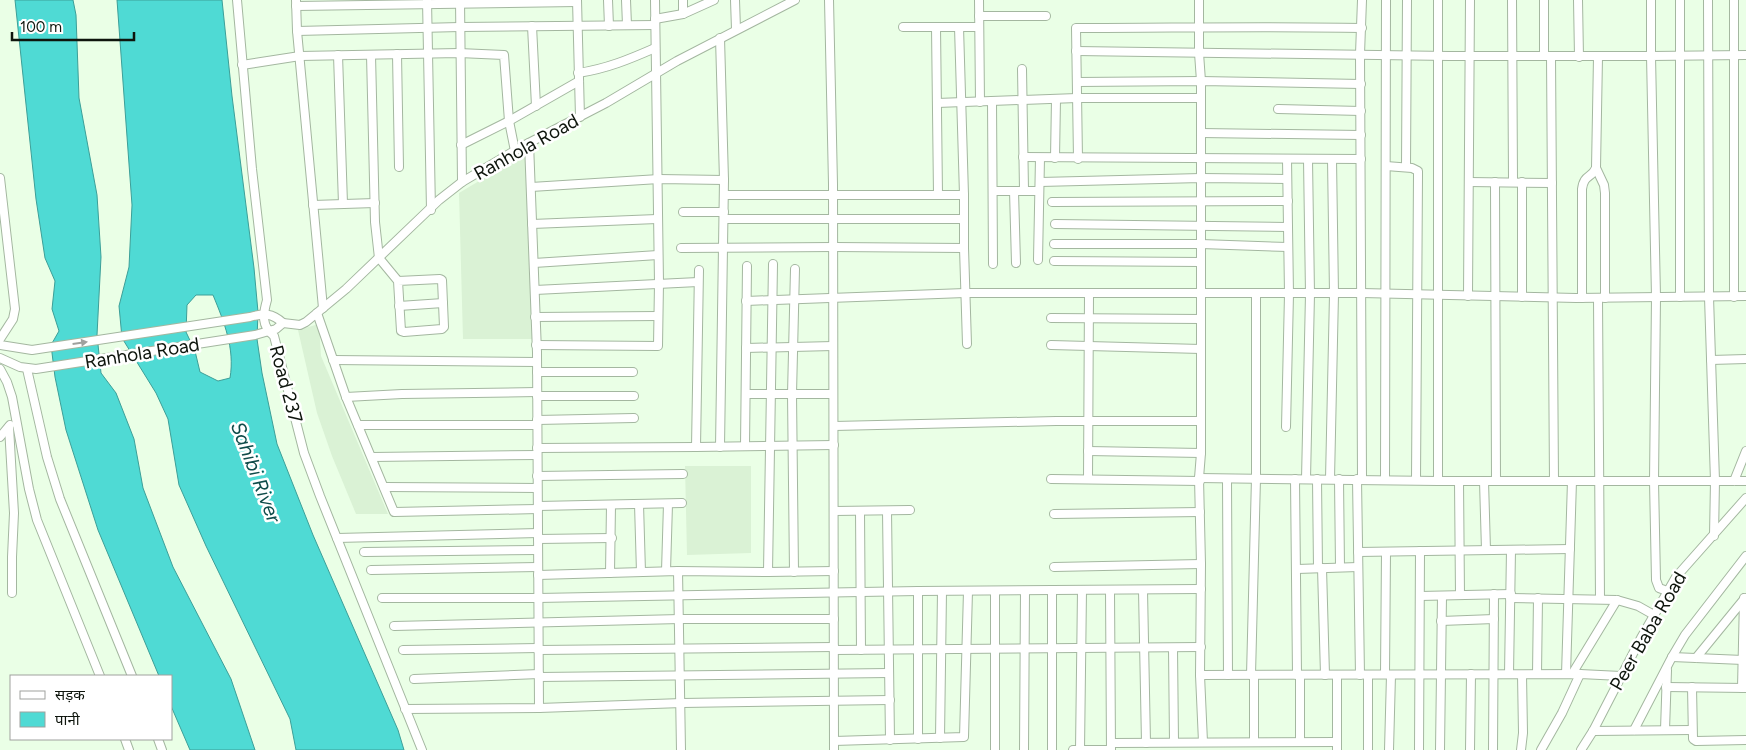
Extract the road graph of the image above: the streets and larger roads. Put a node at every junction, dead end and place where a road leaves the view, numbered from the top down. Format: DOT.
graph roads {
  1 [pos="236,0"];
  2 [pos="608,0"];
  3 [pos="626,0"];
  4 [pos="654,0"];
  5 [pos="683,0"];
  6 [pos="735,0"];
  7 [pos="794,0"];
  8 [pos="829,0"];
  9 [pos="979,0"];
  10 [pos="1199,0"];
  11 [pos="1362,0"];
  12 [pos="1386,0"];
  13 [pos="1408,0"];
  14 [pos="1438,0"];
  15 [pos="1470,0"];
  16 [pos="1512,0"];
  17 [pos="1544,0"];
  18 [pos="1578,0"];
  19 [pos="1651,0"];
  20 [pos="1680,0"];
  21 [pos="1708,0"];
  22 [pos="1734,0"];
  23 [pos="577,1"];
  24 [pos="709,1"];
  25 [pos="427,2"];
  26 [pos="460,2"];
  27 [pos="296,3"];
  28 [pos="783,3"];
  29 [pos="683,14"];
  30 [pos="979,16"];
  31 [pos="1046,16"];
  32 [pos="655,22"];
  33 [pos="627,25"];
  34 [pos="532,26"];
  35 [pos="577,26"];
  36 [pos="609,26"];
  37 [pos="460,27"];
  38 [pos="903,27"];
  39 [pos="936,27"];
  40 [pos="958,27"];
  41 [pos="979,27"];
  42 [pos="428,28"];
  43 [pos="1199,28"];
  44 [pos="1362,28"];
  45 [pos="736,30"];
  46 [pos="297,31"];
  47 [pos="720,38"];
  48 [pos="656,48"];
  49 [pos="1076,51"];
  50 [pos="1199,53"];
  51 [pos="397,54"];
  52 [pos="427,54"];
  53 [pos="459,54"];
  54 [pos="1360,54"];
  55 [pos="372,55"];
  56 [pos="1386,55"];
  57 [pos="1407,55"];
  58 [pos="1708,55"];
  59 [pos="1735,55"];
  60 [pos="1746,55"];
  61 [pos="300,56"];
  62 [pos="338,56"];
  63 [pos="1438,56"];
  64 [pos="1470,56"];
  65 [pos="1512,56"];
  66 [pos="1547,56"];
  67 [pos="1651,56"];
  68 [pos="1681,56"];
  69 [pos="1578,57"];
  70 [pos="1598,57"];
  71 [pos="242,65"];
  72 [pos="1022,69"];
  73 [pos="656,74"];
  74 [pos="579,77"];
  75 [pos="1201,81"];
  76 [pos="1077,82"];
  77 [pos="1361,84"];
  78 [pos="1077,98"];
  79 [pos="1201,98"];
  80 [pos="1056,99"];
  81 [pos="1022,100"];
  82 [pos="992,101"];
  83 [pos="960,102"];
  84 [pos="980,102"];
  85 [pos="937,103"];
  86 [pos="536,106"];
  87 [pos="1278,109"];
  88 [pos="1361,111"];
  89 [pos="580,117"];
  90 [pos="509,121"];
  91 [pos="1201,133"];
  92 [pos="1361,135"];
  93 [pos="529,143"];
  94 [pos="461,145"];
  95 [pos="515,151"];
  96 [pos="1024,157"];
  97 [pos="1040,158"];
  98 [pos="1055,158"];
  99 [pos="1201,158"];
  100 [pos="1078,159"];
  101 [pos="1287,159"];
  102 [pos="1308,159"];
  103 [pos="1332,159"];
  104 [pos="1361,159"];
  105 [pos="1386,166"];
  106 [pos="399,167"];
  107 [pos="1406,167"];
  108 [pos="1596,168"];
  109 [pos="0,178"];
  110 [pos="1201,178"];
  111 [pos="1287,179"];
  112 [pos="657,180"];
  113 [pos="724,180"];
  114 [pos="462,182"];
  115 [pos="1040,182"];
  116 [pos="1469,182"];
  117 [pos="1495,182"];
  118 [pos="1513,182"];
  119 [pos="1522,182"];
  120 [pos="1552,183"];
  121 [pos="531,187"];
  122 [pos="1014,190"];
  123 [pos="1024,190"];
  124 [pos="993,191"];
  125 [pos="1039,191"];
  126 [pos="724,195"];
  127 [pos="834,195"];
  128 [pos="938,195"];
  129 [pos="964,195"];
  130 [pos="1288,201"];
  131 [pos="1052,202"];
  132 [pos="375,203"];
  133 [pos="1201,203"];
  134 [pos="313,204"];
  135 [pos="344,204"];
  136 [pos="431,210"];
  137 [pos="683,212"];
  138 [pos="724,216"];
  139 [pos="657,219"];
  140 [pos="834,219"];
  141 [pos="964,219"];
  142 [pos="532,224"];
  143 [pos="1055,224"];
  144 [pos="1201,225"];
  145 [pos="1288,226"];
  146 [pos="1054,244"];
  147 [pos="1201,244"];
  148 [pos="724,247"];
  149 [pos="834,247"];
  150 [pos="1288,247"];
  151 [pos="681,248"];
  152 [pos="964,248"];
  153 [pos="658,254"];
  154 [pos="379,258"];
  155 [pos="1038,260"];
  156 [pos="1054,261"];
  157 [pos="1201,262"];
  158 [pos="534,263"];
  159 [pos="1016,263"];
  160 [pos="773,264"];
  161 [pos="993,264"];
  162 [pos="747,266"];
  163 [pos="795,269"];
  164 [pos="698,270"];
  165 [pos="398,281"];
  166 [pos="698,282"];
  167 [pos="659,283"];
  168 [pos="535,290"];
  169 [pos="966,293"];
  170 [pos="1362,293"];
  171 [pos="1089,294"];
  172 [pos="1201,294"];
  173 [pos="1256,294"];
  174 [pos="1289,294"];
  175 [pos="1310,294"];
  176 [pos="1334,294"];
  177 [pos="1386,294"];
  178 [pos="1417,294"];
  179 [pos="1437,295"];
  180 [pos="1468,296"];
  181 [pos="1496,296"];
  182 [pos="1746,296"];
  183 [pos="834,297"];
  184 [pos="1522,297"];
  185 [pos="1656,297"];
  186 [pos="1680,297"];
  187 [pos="1708,297"];
  188 [pos="1734,297"];
  189 [pos="795,298"];
  190 [pos="1553,298"];
  191 [pos="1582,298"];
  192 [pos="1602,298"];
  193 [pos="746,300"];
  194 [pos="772,300"];
  195 [pos="443,303"];
  196 [pos="399,306"];
  197 [pos="320,310"];
  198 [pos="263,314"];
  199 [pos="658,316"];
  200 [pos="536,317"];
  201 [pos="1051,318"];
  202 [pos="1089,318"];
  203 [pos="1201,319"];
  204 [pos="283,323"];
  205 [pos="267,331"];
  206 [pos="1,337"];
  207 [pos="967,344"];
  208 [pos="3,345"];
  209 [pos="536,345"];
  210 [pos="833,346"];
  211 [pos="1051,346"];
  212 [pos="1090,346"];
  213 [pos="772,347"];
  214 [pos="793,347"];
  215 [pos="746,348"];
  216 [pos="1201,349"];
  217 [pos="1,359"];
  218 [pos="1746,359"];
  219 [pos="333,360"];
  220 [pos="1711,360"];
  221 [pos="537,362"];
  222 [pos="24,368"];
  223 [pos="0,369"];
  224 [pos="537,372"];
  225 [pos="633,372"];
  226 [pos="537,394"];
  227 [pos="746,394"];
  228 [pos="771,394"];
  229 [pos="792,394"];
  230 [pos="833,394"];
  231 [pos="634,396"];
  232 [pos="346,397"];
  233 [pos="634,418"];
  234 [pos="16,419"];
  235 [pos="1089,421"];
  236 [pos="1201,421"];
  237 [pos="537,422"];
  238 [pos="358,425"];
  239 [pos="9,426"];
  240 [pos="834,426"];
  241 [pos="1286,427"];
  242 [pos="0,437"];
  243 [pos="793,445"];
  244 [pos="834,445"];
  245 [pos="745,446"];
  246 [pos="771,446"];
  247 [pos="696,447"];
  248 [pos="720,447"];
  249 [pos="537,451"];
  250 [pos="1088,451"];
  251 [pos="1746,451"];
  252 [pos="1201,453"];
  253 [pos="372,457"];
  254 [pos="683,474"];
  255 [pos="537,476"];
  256 [pos="1256,478"];
  257 [pos="1051,479"];
  258 [pos="1088,479"];
  259 [pos="1200,479"];
  260 [pos="1227,479"];
  261 [pos="1295,479"];
  262 [pos="1306,479"];
  263 [pos="1317,479"];
  264 [pos="1334,479"];
  265 [pos="1360,479"];
  266 [pos="1385,479"];
  267 [pos="1416,480"];
  268 [pos="1438,480"];
  269 [pos="1459,480"];
  270 [pos="1484,481"];
  271 [pos="1496,481"];
  272 [pos="1554,481"];
  273 [pos="1572,481"];
  274 [pos="1600,481"];
  275 [pos="1654,481"];
  276 [pos="1715,481"];
  277 [pos="1734,481"];
  278 [pos="1746,481"];
  279 [pos="384,487"];
  280 [pos="538,488"];
  281 [pos="1746,498"];
  282 [pos="682,503"];
  283 [pos="640,504"];
  284 [pos="668,504"];
  285 [pos="610,505"];
  286 [pos="538,508"];
  287 [pos="910,510"];
  288 [pos="834,511"];
  289 [pos="860,511"];
  290 [pos="887,511"];
  291 [pos="1200,512"];
  292 [pos="1054,514"];
  293 [pos="538,536"];
  294 [pos="1714,536"];
  295 [pos="336,538"];
  296 [pos="612,538"];
  297 [pos="1570,549"];
  298 [pos="538,550"];
  299 [pos="1486,550"];
  300 [pos="1511,550"];
  301 [pos="1420,551"];
  302 [pos="1460,551"];
  303 [pos="364,552"];
  304 [pos="1358,552"];
  305 [pos="1386,552"];
  306 [pos="1746,556"];
  307 [pos="1201,564"];
  308 [pos="1054,567"];
  309 [pos="1340,567"];
  310 [pos="1358,567"];
  311 [pos="1320,568"];
  312 [pos="1297,569"];
  313 [pos="371,570"];
  314 [pos="538,571"];
  315 [pos="666,571"];
  316 [pos="678,571"];
  317 [pos="834,571"];
  318 [pos="641,572"];
  319 [pos="768,572"];
  320 [pos="794,572"];
  321 [pos="610,573"];
  322 [pos="1201,589"];
  323 [pos="1025,590"];
  324 [pos="1052,590"];
  325 [pos="1082,590"];
  326 [pos="1110,590"];
  327 [pos="1143,590"];
  328 [pos="918,591"];
  329 [pos="942,591"];
  330 [pos="968,591"];
  331 [pos="995,591"];
  332 [pos="1667,591"];
  333 [pos="12,593"];
  334 [pos="860,593"];
  335 [pos="888,593"];
  336 [pos="834,594"];
  337 [pos="1494,594"];
  338 [pos="679,595"];
  339 [pos="1460,595"];
  340 [pos="1420,596"];
  341 [pos="1442,596"];
  342 [pos="1510,596"];
  343 [pos="1745,597"];
  344 [pos="382,598"];
  345 [pos="538,598"];
  346 [pos="1538,598"];
  347 [pos="1568,598"];
  348 [pos="1600,599"];
  349 [pos="1617,600"];
  350 [pos="1654,615"];
  351 [pos="680,619"];
  352 [pos="834,619"];
  353 [pos="1494,620"];
  354 [pos="1441,621"];
  355 [pos="538,622"];
  356 [pos="394,626"];
  357 [pos="1201,647"];
  358 [pos="966,648"];
  359 [pos="995,648"];
  360 [pos="1024,648"];
  361 [pos="1052,648"];
  362 [pos="1081,648"];
  363 [pos="1111,648"];
  364 [pos="1144,648"];
  365 [pos="1173,648"];
  366 [pos="538,649"];
  367 [pos="680,649"];
  368 [pos="834,649"];
  369 [pos="889,649"];
  370 [pos="919,649"];
  371 [pos="942,649"];
  372 [pos="403,650"];
  373 [pos="861,650"];
  374 [pos="1672,657"];
  375 [pos="1696,658"];
  376 [pos="1743,660"];
  377 [pos="1667,668"];
  378 [pos="889,673"];
  379 [pos="834,674"];
  380 [pos="1388,674"];
  381 [pos="1419,674"];
  382 [pos="1440,674"];
  383 [pos="1471,674"];
  384 [pos="1494,674"];
  385 [pos="1509,674"];
  386 [pos="1522,674"];
  387 [pos="1538,674"];
  388 [pos="1573,674"];
  389 [pos="100,675"];
  390 [pos="132,675"];
  391 [pos="1200,675"];
  392 [pos="1228,675"];
  393 [pos="1253,675"];
  394 [pos="1299,675"];
  395 [pos="1324,675"];
  396 [pos="1337,675"];
  397 [pos="1364,675"];
  398 [pos="539,676"];
  399 [pos="681,676"];
  400 [pos="1621,676"];
  401 [pos="414,679"];
  402 [pos="1666,687"];
  403 [pos="1692,687"];
  404 [pos="1744,688"];
  405 [pos="890,700"];
  406 [pos="834,702"];
  407 [pos="682,703"];
  408 [pos="539,708"];
  409 [pos="405,709"];
  410 [pos="1634,730"];
  411 [pos="1665,730"];
  412 [pos="1692,730"];
  413 [pos="1593,731"];
  414 [pos="940,738"];
  415 [pos="918,739"];
  416 [pos="890,740"];
  417 [pos="1705,740"];
  418 [pos="1732,740"];
  419 [pos="1746,740"];
  420 [pos="1174,742"];
  421 [pos="1203,742"];
  422 [pos="1254,742"];
  423 [pos="1300,742"];
  424 [pos="1146,743"];
  425 [pos="834,746"];
  426 [pos="1337,746"];
  427 [pos="1112,748"];
  428 [pos="422,750"];
  429 [pos="681,750"];
  430 [pos="995,750"];
  431 [pos="1024,750"];
  432 [pos="1052,750"];
  433 [pos="1073,750"];
  434 [pos="1080,750"];
  435 [pos="1368,750"];
  436 [pos="1389,750"];
  437 [pos="1419,750"];
  438 [pos="1440,750"];
  439 [pos="1470,750"];
  440 [pos="1493,750"];
  441 [pos="1521,750"];
  442 [pos="1542,750"];
  443 [pos="1581,750"];
  444 [pos="1705,750"];
  445 [pos="1732,750"];
  1 -- 71 [label="street, Road 237"];
  2 -- 36 [label="street"];
  3 -- 33 [label="street"];
  4 -- 32 [label="street"];
  5 -- 29 [label="street"];
  6 -- 45 [label="street"];
  7 -- 28 [label="street, Ranhola Road"];
  8 -- 127 [label="street"];
  9 -- 30 [label="street"];
  10 -- 43 [label="street"];
  11 -- 44 [label="street"];
  12 -- 56 [label="street"];
  13 -- 57 [label="street"];
  14 -- 63 [label="street"];
  15 -- 64 [label="street"];
  16 -- 65 [label="street"];
  17 -- 66 [label="street"];
  18 -- 69 [label="street"];
  19 -- 67 [label="street"];
  20 -- 68 [label="street"];
  21 -- 58 [label="street"];
  22 -- 59 [label="street"];
  23 -- 26 [label="street"];
  23 -- 35 [label="street"];
  24 -- 29 [label="street"];
  25 -- 26 [label="street"];
  25 -- 27 [label="street"];
  25 -- 42 [label="street"];
  26 -- 37 [label="street"];
  27 -- 46 [label="street"];
  28 -- 45 [label="street, Ranhola Road"];
  29 -- 32 [label="street"];
  30 -- 31 [label="street"];
  30 -- 41 [label="street"];
  32 -- 33 [label="street"];
  32 -- 48 [label="street"];
  33 -- 36 [label="street"];
  34 -- 35 [label="street"];
  34 -- 37 [label="street"];
  34 -- 86 [label="street"];
  35 -- 36 [label="street"];
  35 -- 74 [label="street"];
  37 -- 42 [label="street"];
  37 -- 53 [label="street"];
  38 -- 39 [label="street"];
  39 -- 40 [label="street"];
  39 -- 85 [label="street"];
  40 -- 41 [label="street"];
  40 -- 83 [label="street"];
  41 -- 84 [label="street"];
  42 -- 46 [label="street"];
  42 -- 52 [label="street"];
  43 -- 44 [label="street"];
  43 -- 49 [label="street"];
  43 -- 50 [label="street"];
  44 -- 54 [label="street"];
  45 -- 47 [label="street, Ranhola Road"];
  46 -- 61 [label="street"];
  47 -- 73 [label="street, Ranhola Road"];
  47 -- 113 [label="street"];
  48 -- 73 [label="street"];
  48 -- 74 [label="street"];
  49 -- 50 [label="street"];
  49 -- 76 [label="street"];
  50 -- 54 [label="street"];
  50 -- 75 [label="street"];
  51 -- 52 [label="street"];
  51 -- 55 [label="street"];
  51 -- 106 [label="street"];
  52 -- 53 [label="street"];
  52 -- 136 [label="street"];
  53 -- 90 [label="street"];
  53 -- 94 [label="street"];
  54 -- 56 [label="street"];
  54 -- 77 [label="street"];
  55 -- 62 [label="street"];
  55 -- 132 [label="street"];
  56 -- 57 [label="street"];
  56 -- 105 [label="street"];
  57 -- 63 [label="street"];
  57 -- 107 [label="street"];
  58 -- 59 [label="street"];
  58 -- 68 [label="street"];
  58 -- 187 [label="street"];
  59 -- 60 [label="street"];
  59 -- 188 [label="street"];
  61 -- 62 [label="street"];
  61 -- 71 [label="street"];
  61 -- 134 [label="street"];
  62 -- 135 [label="street"];
  63 -- 64 [label="street"];
  63 -- 179 [label="street"];
  64 -- 65 [label="street"];
  64 -- 116 [label="street"];
  65 -- 66 [label="street"];
  65 -- 118 [label="street"];
  66 -- 69 [label="street"];
  66 -- 120 [label="street"];
  67 -- 68 [label="street"];
  67 -- 70 [label="street"];
  67 -- 185 [label="street"];
  68 -- 186 [label="street"];
  69 -- 70 [label="street"];
  70 -- 108 [label="street"];
  71 -- 198 [label="street, Road 237"];
  72 -- 81 [label="street"];
  73 -- 89 [label="street, Ranhola Road"];
  73 -- 112 [label="street"];
  74 -- 86 [label="street"];
  74 -- 89 [label="street"];
  75 -- 76 [label="street"];
  75 -- 77 [label="street"];
  75 -- 79 [label="street"];
  76 -- 78 [label="street"];
  77 -- 88 [label="street"];
  78 -- 79 [label="street"];
  78 -- 80 [label="street"];
  78 -- 100 [label="street"];
  79 -- 91 [label="street"];
  80 -- 81 [label="street"];
  80 -- 98 [label="street"];
  81 -- 82 [label="street"];
  81 -- 96 [label="street"];
  82 -- 84 [label="street"];
  82 -- 124 [label="street"];
  83 -- 84 [label="street"];
  83 -- 85 [label="street"];
  83 -- 129 [label="street"];
  85 -- 128 [label="street"];
  86 -- 90 [label="street"];
  87 -- 88 [label="street"];
  88 -- 92 [label="street"];
  89 -- 93 [label="street, Ranhola Road"];
  90 -- 94 [label="street"];
  90 -- 95 [label="street"];
  91 -- 92 [label="street"];
  91 -- 99 [label="street"];
  92 -- 104 [label="street"];
  93 -- 95 [label="street, Ranhola Road"];
  93 -- 121 [label="street"];
  94 -- 114 [label="street"];
  95 -- 114 [label="street, Ranhola Road"];
  96 -- 97 [label="street"];
  96 -- 123 [label="street"];
  97 -- 98 [label="street"];
  97 -- 115 [label="street"];
  98 -- 100 [label="street"];
  99 -- 100 [label="street"];
  99 -- 101 [label="street"];
  99 -- 110 [label="street"];
  101 -- 102 [label="street"];
  101 -- 111 [label="street"];
  102 -- 103 [label="street"];
  102 -- 175 [label="street"];
  103 -- 104 [label="street"];
  103 -- 176 [label="street"];
  104 -- 170 [label="street"];
  105 -- 107 [label="street"];
  105 -- 177 [label="street"];
  107 -- 178 [label="street"];
  108 -- 191 [label="street"];
  108 -- 192 [label="street"];
  109 -- 206 [label="street"];
  110 -- 111 [label="street"];
  110 -- 115 [label="street"];
  110 -- 133 [label="street"];
  111 -- 130 [label="street"];
  112 -- 113 [label="street"];
  112 -- 121 [label="street"];
  112 -- 139 [label="street"];
  113 -- 126 [label="street"];
  114 -- 136 [label="street, Ranhola Road"];
  115 -- 125 [label="street"];
  116 -- 117 [label="street"];
  116 -- 180 [label="street"];
  117 -- 118 [label="street"];
  117 -- 181 [label="street"];
  118 -- 119 [label="street"];
  119 -- 120 [label="street"];
  119 -- 184 [label="street"];
  120 -- 190 [label="street"];
  121 -- 142 [label="street"];
  122 -- 123 [label="street"];
  122 -- 124 [label="street"];
  122 -- 159 [label="street"];
  123 -- 125 [label="street"];
  124 -- 161 [label="street"];
  125 -- 155 [label="street"];
  126 -- 127 [label="street"];
  126 -- 138 [label="street"];
  127 -- 128 [label="street"];
  127 -- 140 [label="street"];
  128 -- 129 [label="street"];
  129 -- 141 [label="street"];
  130 -- 133 [label="street"];
  130 -- 145 [label="street"];
  131 -- 133 [label="street"];
  132 -- 135 [label="street"];
  132 -- 154 [label="street"];
  133 -- 144 [label="street"];
  134 -- 135 [label="street"];
  134 -- 197 [label="street"];
  136 -- 154 [label="street, Ranhola Road"];
  137 -- 138 [label="street"];
  138 -- 140 [label="street"];
  138 -- 148 [label="street"];
  139 -- 142 [label="street"];
  139 -- 153 [label="street"];
  140 -- 141 [label="street"];
  140 -- 149 [label="street"];
  141 -- 152 [label="street"];
  142 -- 158 [label="street"];
  143 -- 144 [label="street"];
  144 -- 145 [label="street"];
  144 -- 147 [label="street"];
  145 -- 150 [label="street"];
  146 -- 147 [label="street"];
  147 -- 150 [label="street"];
  147 -- 157 [label="street"];
  148 -- 149 [label="street"];
  148 -- 151 [label="street"];
  148 -- 248 [label="street"];
  149 -- 152 [label="street"];
  149 -- 183 [label="street"];
  150 -- 174 [label="street"];
  152 -- 169 [label="street"];
  153 -- 158 [label="street"];
  153 -- 167 [label="street"];
  154 -- 165 [label="street"];
  154 -- 197 [label="street, Ranhola Road"];
  156 -- 157 [label="street"];
  157 -- 172 [label="street"];
  158 -- 168 [label="street"];
  160 -- 194 [label="street"];
  162 -- 193 [label="street"];
  163 -- 189 [label="street"];
  164 -- 166 [label="street"];
  165 -- 195 [label="street"];
  165 -- 196 [label="street"];
  166 -- 167 [label="street"];
  166 -- 247 [label="street"];
  167 -- 168 [label="street"];
  167 -- 199 [label="street"];
  168 -- 200 [label="street"];
  169 -- 171 [label="street"];
  169 -- 183 [label="street"];
  169 -- 207 [label="street"];
  170 -- 176 [label="street"];
  170 -- 177 [label="street"];
  170 -- 265 [label="street"];
  171 -- 172 [label="street"];
  171 -- 202 [label="street"];
  172 -- 173 [label="street"];
  172 -- 203 [label="street"];
  173 -- 174 [label="street"];
  173 -- 256 [label="street"];
  174 -- 175 [label="street"];
  174 -- 241 [label="street"];
  175 -- 176 [label="street"];
  175 -- 262 [label="street"];
  176 -- 264 [label="street"];
  177 -- 178 [label="street"];
  177 -- 266 [label="street"];
  178 -- 179 [label="street"];
  178 -- 267 [label="street"];
  179 -- 180 [label="street"];
  179 -- 268 [label="street"];
  180 -- 181 [label="street"];
  181 -- 184 [label="street"];
  181 -- 271 [label="street"];
  182 -- 188 [label="street"];
  183 -- 189 [label="street"];
  183 -- 210 [label="street"];
  184 -- 190 [label="street"];
  185 -- 186 [label="street"];
  185 -- 192 [label="street"];
  185 -- 275 [label="street"];
  186 -- 187 [label="street"];
  187 -- 188 [label="street"];
  187 -- 220 [label="street"];
  189 -- 194 [label="street"];
  189 -- 214 [label="street"];
  190 -- 191 [label="street"];
  190 -- 272 [label="street"];
  191 -- 192 [label="street"];
  192 -- 274 [label="street"];
  193 -- 194 [label="street"];
  193 -- 215 [label="street"];
  194 -- 213 [label="street"];
  195 -- 196 [label="street"];
  195 -- 196 [label="street"];
  197 -- 204 [label="street, Ranhola Road"];
  197 -- 219 [label="street"];
  198 -- 204 [label="street"];
  198 -- 205 [label="street, Road 237"];
  208 -- 198 [label="street, Ranhola Road, one-way"];
  199 -- 200 [label="street"];
  199 -- 209 [label="street"];
  200 -- 209 [label="street"];
  201 -- 202 [label="street"];
  202 -- 203 [label="street"];
  202 -- 212 [label="street"];
  203 -- 216 [label="street"];
  204 -- 205 [label="street, Ranhola Road"];
  205 -- 222 [label="street, Ranhola Road"];
  205 -- 295 [label="street, Road 237"];
  209 -- 221 [label="street"];
  210 -- 214 [label="street"];
  210 -- 230 [label="street"];
  211 -- 212 [label="street"];
  212 -- 216 [label="street"];
  212 -- 235 [label="street"];
  213 -- 214 [label="street"];
  213 -- 215 [label="street"];
  213 -- 228 [label="street"];
  214 -- 229 [label="street"];
  215 -- 227 [label="street"];
  216 -- 236 [label="street"];
  217 -- 222 [label="street, Ranhola Road"];
  218 -- 220 [label="street"];
  219 -- 221 [label="street"];
  219 -- 232 [label="street"];
  220 -- 276 [label="street"];
  221 -- 224 [label="street"];
  222 -- 390 [label="street"];
  223 -- 234 [label="street"];
  224 -- 225 [label="street"];
  224 -- 226 [label="street"];
  226 -- 231 [label="street"];
  226 -- 232 [label="street"];
  226 -- 237 [label="street"];
  227 -- 228 [label="street"];
  227 -- 245 [label="street"];
  228 -- 229 [label="street"];
  228 -- 246 [label="street"];
  229 -- 230 [label="street"];
  229 -- 243 [label="street"];
  230 -- 240 [label="street"];
  232 -- 238 [label="street"];
  233 -- 237 [label="street"];
  234 -- 239 [label="street"];
  234 -- 389 [label="street"];
  235 -- 236 [label="street"];
  235 -- 240 [label="street"];
  235 -- 250 [label="street"];
  236 -- 252 [label="street"];
  237 -- 238 [label="street"];
  237 -- 249 [label="street"];
  238 -- 253 [label="street"];
  239 -- 242 [label="street"];
  239 -- 333 [label="street"];
  240 -- 244 [label="street"];
  243 -- 244 [label="street"];
  243 -- 246 [label="street"];
  243 -- 320 [label="street"];
  244 -- 288 [label="street"];
  245 -- 246 [label="street"];
  245 -- 248 [label="street"];
  246 -- 319 [label="street"];
  247 -- 248 [label="street"];
  247 -- 249 [label="street"];
  249 -- 253 [label="street"];
  249 -- 255 [label="street"];
  250 -- 252 [label="street"];
  250 -- 258 [label="street"];
  251 -- 277 [label="street"];
  252 -- 259 [label="street"];
  253 -- 279 [label="street"];
  254 -- 255 [label="street"];
  255 -- 280 [label="street"];
  256 -- 260 [label="street"];
  256 -- 261 [label="street"];
  256 -- 393 [label="street"];
  257 -- 258 [label="street"];
  258 -- 259 [label="street"];
  259 -- 260 [label="street"];
  259 -- 291 [label="street"];
  260 -- 392 [label="street"];
  261 -- 262 [label="street"];
  261 -- 312 [label="street"];
  262 -- 263 [label="street"];
  263 -- 264 [label="street"];
  263 -- 311 [label="street"];
  264 -- 265 [label="street"];
  264 -- 309 [label="street"];
  265 -- 266 [label="street"];
  265 -- 304 [label="street"];
  266 -- 267 [label="street"];
  267 -- 268 [label="street"];
  268 -- 269 [label="street"];
  269 -- 270 [label="street"];
  269 -- 302 [label="street"];
  270 -- 271 [label="street"];
  270 -- 299 [label="street"];
  271 -- 272 [label="street"];
  272 -- 273 [label="street"];
  273 -- 274 [label="street"];
  273 -- 297 [label="street"];
  274 -- 275 [label="street"];
  274 -- 348 [label="street"];
  275 -- 276 [label="street"];
  275 -- 332 [label="street"];
  276 -- 277 [label="street"];
  276 -- 294 [label="street"];
  277 -- 278 [label="street"];
  279 -- 280 [label="street"];
  279 -- 286 [label="street"];
  280 -- 286 [label="street"];
  281 -- 294 [label="street, Peer Baba Road"];
  282 -- 284 [label="street"];
  283 -- 284 [label="street"];
  283 -- 285 [label="street"];
  283 -- 318 [label="street"];
  284 -- 315 [label="street"];
  285 -- 286 [label="street"];
  285 -- 296 [label="street"];
  286 -- 293 [label="street"];
  287 -- 290 [label="street"];
  288 -- 289 [label="street"];
  288 -- 317 [label="street"];
  289 -- 290 [label="street"];
  289 -- 334 [label="street"];
  290 -- 335 [label="street"];
  291 -- 292 [label="street"];
  291 -- 307 [label="street"];
  293 -- 295 [label="street"];
  293 -- 296 [label="street"];
  293 -- 298 [label="street"];
  294 -- 332 [label="street, Peer Baba Road"];
  295 -- 409 [label="street, Road 237"];
  296 -- 321 [label="street"];
  297 -- 300 [label="street"];
  297 -- 347 [label="street"];
  298 -- 303 [label="street"];
  298 -- 314 [label="street"];
  299 -- 300 [label="street"];
  299 -- 302 [label="street"];
  300 -- 342 [label="street"];
  301 -- 302 [label="street"];
  301 -- 305 [label="street"];
  301 -- 340 [label="street"];
  302 -- 339 [label="street"];
  304 -- 305 [label="street"];
  304 -- 310 [label="street"];
  305 -- 380 [label="street"];
  306 -- 374 [label="street"];
  307 -- 308 [label="street"];
  307 -- 322 [label="street"];
  309 -- 310 [label="street"];
  309 -- 311 [label="street"];
  310 -- 397 [label="street"];
  311 -- 312 [label="street"];
  311 -- 395 [label="street"];
  312 -- 394 [label="street"];
  313 -- 314 [label="street"];
  314 -- 321 [label="street"];
  314 -- 345 [label="street"];
  315 -- 316 [label="street"];
  315 -- 318 [label="street"];
  316 -- 319 [label="street"];
  316 -- 338 [label="street"];
  317 -- 320 [label="street"];
  317 -- 336 [label="street"];
  318 -- 321 [label="street"];
  319 -- 320 [label="street"];
  322 -- 327 [label="street"];
  322 -- 357 [label="street"];
  323 -- 324 [label="street"];
  323 -- 331 [label="street"];
  323 -- 360 [label="street"];
  324 -- 325 [label="street"];
  324 -- 361 [label="street"];
  325 -- 326 [label="street"];
  325 -- 362 [label="street"];
  326 -- 327 [label="street"];
  326 -- 363 [label="street"];
  327 -- 364 [label="street"];
  328 -- 329 [label="street"];
  328 -- 335 [label="street"];
  328 -- 370 [label="street"];
  329 -- 330 [label="street"];
  329 -- 371 [label="street"];
  330 -- 331 [label="street"];
  330 -- 358 [label="street"];
  331 -- 359 [label="street"];
  332 -- 350 [label="street, Peer Baba Road"];
  334 -- 335 [label="street"];
  334 -- 336 [label="street"];
  334 -- 373 [label="street"];
  335 -- 369 [label="street"];
  336 -- 338 [label="street"];
  336 -- 352 [label="street"];
  337 -- 339 [label="street"];
  337 -- 342 [label="street"];
  337 -- 353 [label="street"];
  338 -- 345 [label="street"];
  338 -- 351 [label="street"];
  339 -- 341 [label="street"];
  340 -- 341 [label="street"];
  340 -- 381 [label="street"];
  341 -- 354 [label="street"];
  342 -- 346 [label="street"];
  342 -- 385 [label="street"];
  343 -- 375 [label="street"];
  343 -- 376 [label="street"];
  344 -- 345 [label="street"];
  345 -- 355 [label="street"];
  346 -- 347 [label="street"];
  346 -- 387 [label="street"];
  347 -- 348 [label="street"];
  347 -- 388 [label="street"];
  348 -- 349 [label="street"];
  349 -- 350 [label="street"];
  349 -- 388 [label="street"];
  350 -- 400 [label="street, Peer Baba Road"];
  351 -- 352 [label="street"];
  351 -- 355 [label="street"];
  351 -- 367 [label="street"];
  352 -- 368 [label="street"];
  353 -- 354 [label="street"];
  353 -- 384 [label="street"];
  354 -- 382 [label="street"];
  355 -- 356 [label="street"];
  355 -- 366 [label="street"];
  357 -- 365 [label="street"];
  357 -- 391 [label="street"];
  358 -- 359 [label="street"];
  358 -- 371 [label="street"];
  358 -- 414 [label="street"];
  359 -- 360 [label="street"];
  359 -- 430 [label="street"];
  360 -- 361 [label="street"];
  360 -- 431 [label="street"];
  361 -- 362 [label="street"];
  361 -- 432 [label="street"];
  362 -- 363 [label="street"];
  362 -- 434 [label="street"];
  363 -- 364 [label="street"];
  363 -- 427 [label="street"];
  364 -- 365 [label="street"];
  364 -- 424 [label="street"];
  365 -- 420 [label="street"];
  366 -- 367 [label="street"];
  366 -- 372 [label="street"];
  366 -- 398 [label="street"];
  367 -- 368 [label="street"];
  367 -- 399 [label="street"];
  368 -- 373 [label="street"];
  368 -- 379 [label="street"];
  369 -- 370 [label="street"];
  369 -- 373 [label="street"];
  369 -- 378 [label="street"];
  370 -- 371 [label="street"];
  370 -- 415 [label="street"];
  371 -- 414 [label="street"];
  374 -- 375 [label="street"];
  374 -- 377 [label="street"];
  375 -- 376 [label="street"];
  376 -- 404 [label="street"];
  377 -- 402 [label="street"];
  377 -- 410 [label="street"];
  378 -- 379 [label="street"];
  378 -- 405 [label="street"];
  379 -- 399 [label="street"];
  379 -- 406 [label="street"];
  380 -- 381 [label="street"];
  380 -- 397 [label="street"];
  380 -- 436 [label="street"];
  381 -- 382 [label="street"];
  381 -- 437 [label="street"];
  382 -- 383 [label="street"];
  382 -- 438 [label="street"];
  383 -- 384 [label="street"];
  383 -- 439 [label="street"];
  384 -- 385 [label="street"];
  384 -- 440 [label="street"];
  385 -- 386 [label="street"];
  386 -- 387 [label="street"];
  386 -- 441 [label="street"];
  387 -- 388 [label="street"];
  388 -- 400 [label="street"];
  388 -- 442 [label="street"];
  391 -- 392 [label="street"];
  391 -- 421 [label="street"];
  392 -- 393 [label="street"];
  393 -- 394 [label="street"];
  393 -- 422 [label="street"];
  394 -- 395 [label="street"];
  394 -- 423 [label="street"];
  395 -- 396 [label="street"];
  396 -- 397 [label="street"];
  396 -- 426 [label="street"];
  397 -- 435 [label="street"];
  398 -- 399 [label="street"];
  398 -- 401 [label="street"];
  398 -- 408 [label="street"];
  399 -- 407 [label="street"];
  400 -- 413 [label="street, Peer Baba Road"];
  402 -- 403 [label="street"];
  402 -- 411 [label="street"];
  403 -- 404 [label="street"];
  403 -- 412 [label="street"];
  405 -- 406 [label="street"];
  405 -- 416 [label="street"];
  406 -- 407 [label="street"];
  406 -- 425 [label="street"];
  407 -- 408 [label="street"];
  407 -- 429 [label="street"];
  408 -- 409 [label="street"];
  409 -- 428 [label="street, Road 237"];
  410 -- 411 [label="street"];
  410 -- 413 [label="street"];
  411 -- 412 [label="street"];
  412 -- 417 [label="street"];
  413 -- 443 [label="street, Peer Baba Road"];
  414 -- 415 [label="street"];
  415 -- 416 [label="street"];
  416 -- 425 [label="street"];
  417 -- 418 [label="street"];
  417 -- 444 [label="street"];
  418 -- 419 [label="street"];
  418 -- 445 [label="street"];
  420 -- 421 [label="street"];
  420 -- 424 [label="street"];
  421 -- 422 [label="street"];
  422 -- 423 [label="street"];
  423 -- 426 [label="street"];
  424 -- 427 [label="street"];
  427 -- 434 [label="street"];
  433 -- 434 [label="street"];
}
